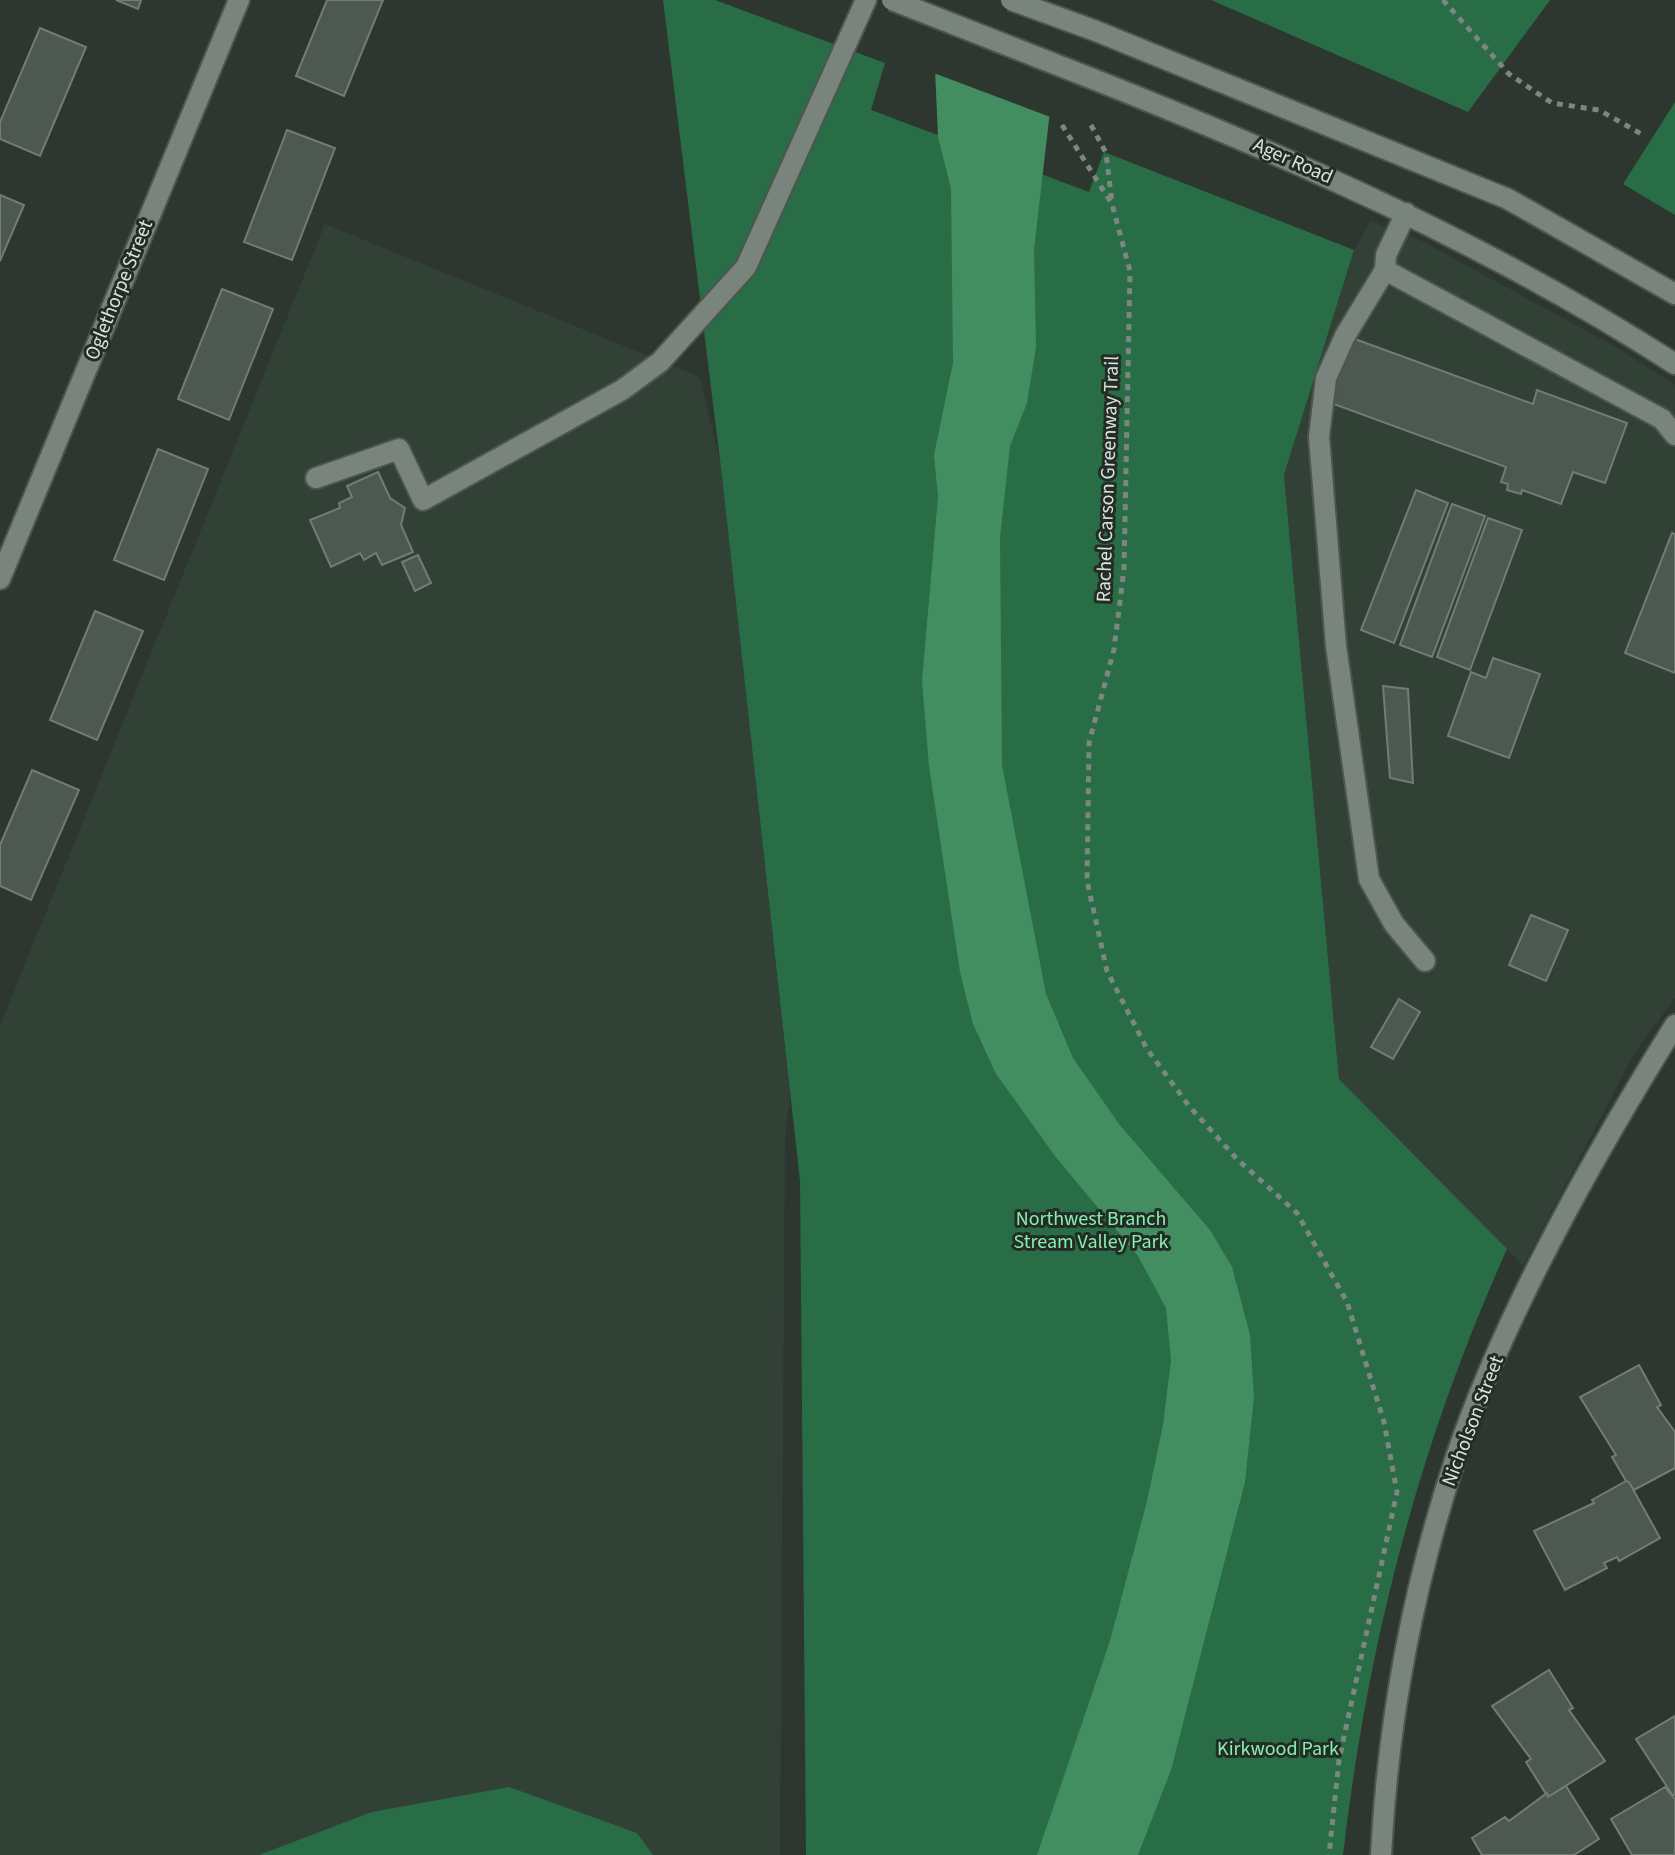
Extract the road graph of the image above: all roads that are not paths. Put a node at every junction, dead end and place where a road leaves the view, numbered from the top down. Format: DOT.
graph roads {
  1 [pos="239,0"];
  2 [pos="866,0"];
  3 [pos="892,0"];
  4 [pos="1011,0"];
  5 [pos="1406,213"];
  6 [pos="1385,270"];
  7 [pos="1675,294"];
  8 [pos="1675,364"];
  9 [pos="1675,435"];
  10 [pos="316,478"];
  11 [pos="0,579"];
  12 [pos="1425,961"];
  13 [pos="1675,1025"];
  14 [pos="1381,1855"];
  1 -- 11 [label="main road, Oglethorpe Street"];
  2 -- 10 [label="main road"];
  3 -- 5 [label="main road, Ager Road, bridge"];
  4 -- 7 [label="main road, bridge"];
  5 -- 6 [label="main road"];
  5 -- 8 [label="main road, Ager Road"];
  6 -- 9 [label="main road"];
  6 -- 12 [label="main road"];
  13 -- 14 [label="main road, Nicholson Street"];
}
